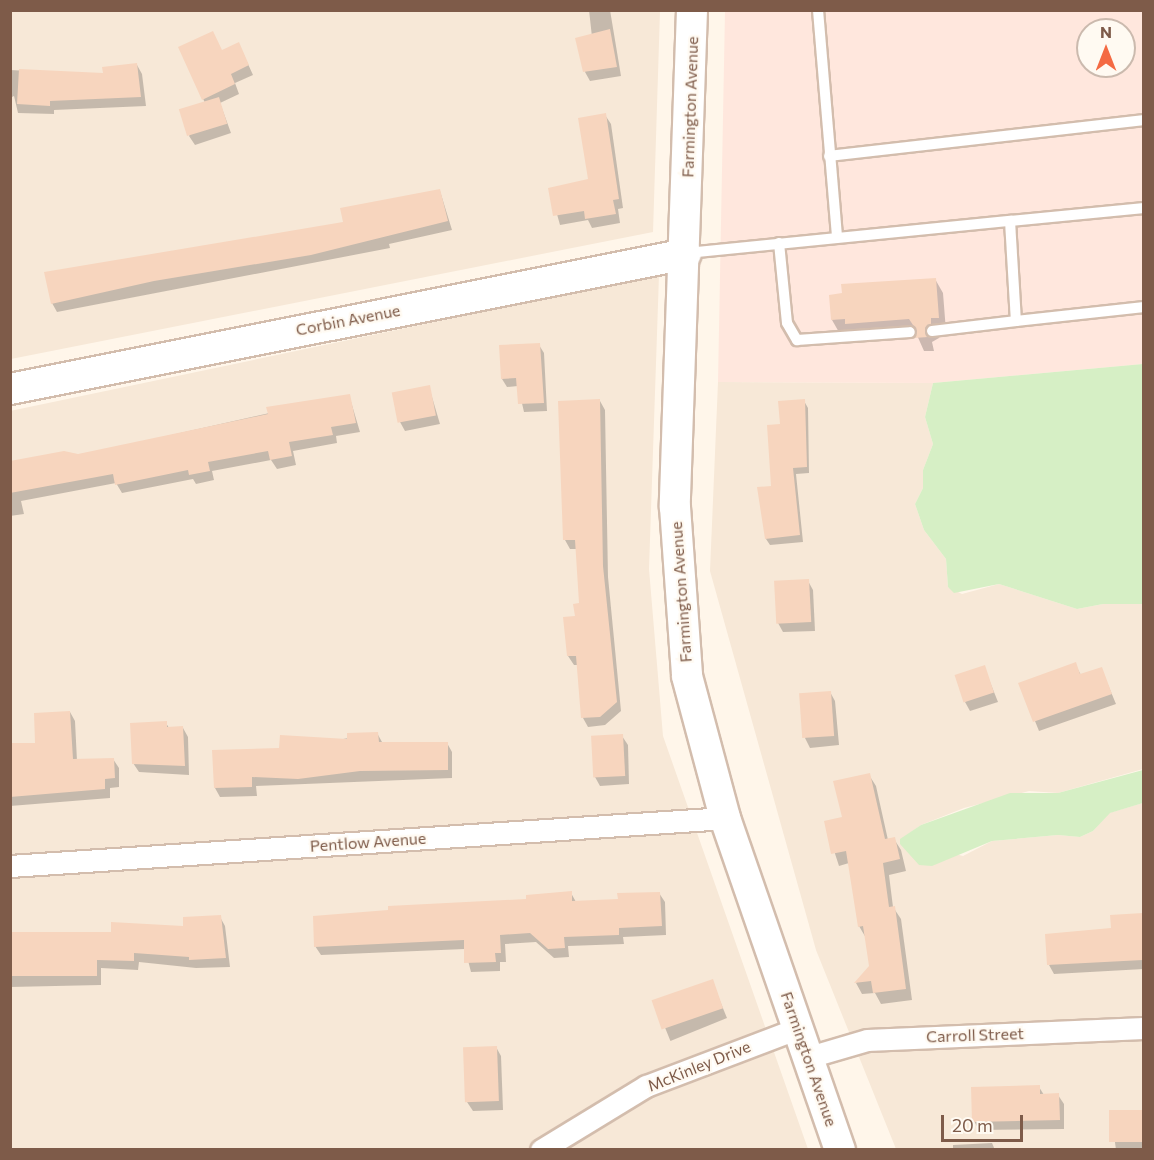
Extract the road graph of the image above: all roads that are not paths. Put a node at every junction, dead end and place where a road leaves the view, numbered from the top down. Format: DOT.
graph roads {
  1 [pos="692,10"];
  2 [pos="818,10"];
  3 [pos="1143,120"];
  4 [pos="829,156"];
  5 [pos="1143,208"];
  6 [pos="1010,221"];
  7 [pos="837,236"];
  8 [pos="779,243"];
  9 [pos="686,254"];
  10 [pos="1143,307"];
  11 [pos="1016,321"];
  12 [pos="932,331"];
  13 [pos="910,332"];
  14 [pos="10,389"];
  15 [pos="725,818"];
  16 [pos="10,866"];
  17 [pos="799,1028"];
  18 [pos="1143,1028"];
  19 [pos="808,1056"];
  20 [pos="541,1149"];
  21 [pos="840,1149"];
  1 -- 9 [label="main road, Farmington Avenue"];
  2 -- 4 [label="lane"];
  3 -- 4 [label="lane"];
  4 -- 7 [label="lane"];
  5 -- 6 [label="lane"];
  6 -- 7 [label="lane"];
  6 -- 11 [label="lane"];
  7 -- 8 [label="lane"];
  8 -- 9 [label="lane"];
  8 -- 13 [label="lane"];
  9 -- 14 [label="main road, Corbin Avenue"];
  9 -- 15 [label="main road, Farmington Avenue"];
  10 -- 11 [label="lane"];
  11 -- 12 [label="lane"];
  15 -- 16 [label="street, Pentlow Avenue"];
  15 -- 17 [label="main road, Farmington Avenue"];
  17 -- 19 [label="main road, Farmington Avenue"];
  17 -- 20 [label="street, McKinley Drive"];
  18 -- 19 [label="street, Carroll Street"];
  19 -- 21 [label="main road, Farmington Avenue"];
}
